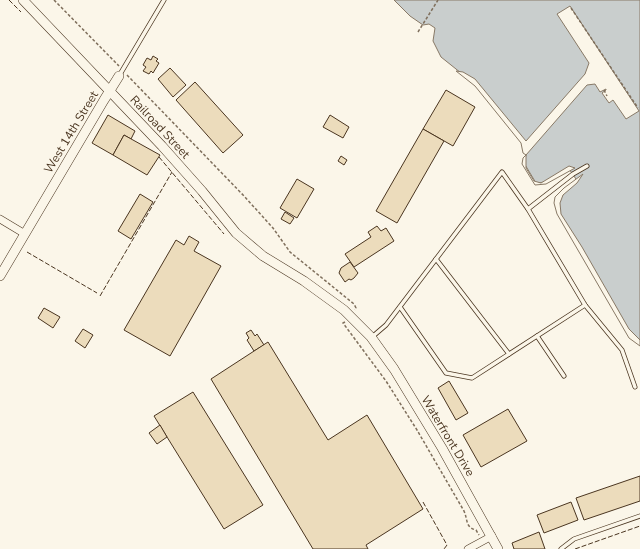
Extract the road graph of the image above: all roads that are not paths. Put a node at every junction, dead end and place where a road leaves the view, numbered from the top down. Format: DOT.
graph roads {
  1 [pos="23,0"];
  2 [pos="164,0"];
  3 [pos="119,76"];
  4 [pos="110,91"];
  5 [pos="586,166"];
  6 [pos="528,209"];
  7 [pos="0,219"];
  8 [pos="25,234"];
  9 [pos="436,259"];
  10 [pos="0,276"];
  11 [pos="585,305"];
  12 [pos="400,307"];
  13 [pos="537,336"];
  14 [pos="372,337"];
  15 [pos="509,354"];
  16 [pos="564,376"];
  17 [pos="635,387"];
  18 [pos="640,516"];
  19 [pos="492,536"];
  20 [pos="468,549"];
  21 [pos="498,549"];
  22 [pos="561,549"];
  1 -- 4 [label="street, Railroad Street"];
  2 -- 3 [label="lane, West 14th Street"];
  3 -- 4 [label="street, West 14th Street"];
  4 -- 8 [label="street, West 14th Street"];
  4 -- 14 [label="street, Railroad Street"];
  5 -- 6 [label="lane"];
  6 -- 9 [label="lane"];
  6 -- 11 [label="lane"];
  7 -- 8 [label="street"];
  8 -- 10 [label="street, West 14th Street"];
  9 -- 12 [label="lane"];
  9 -- 15 [label="lane"];
  11 -- 13 [label="lane"];
  11 -- 17 [label="lane"];
  12 -- 14 [label="lane"];
  12 -- 15 [label="lane"];
  13 -- 15 [label="lane"];
  13 -- 16 [label="lane"];
  14 -- 19 [label="street, Waterfront Drive"];
  18 -- 22 [label="lane"];
  19 -- 20 [label="street"];
  19 -- 21 [label="street, Waterfront Drive"];
}
